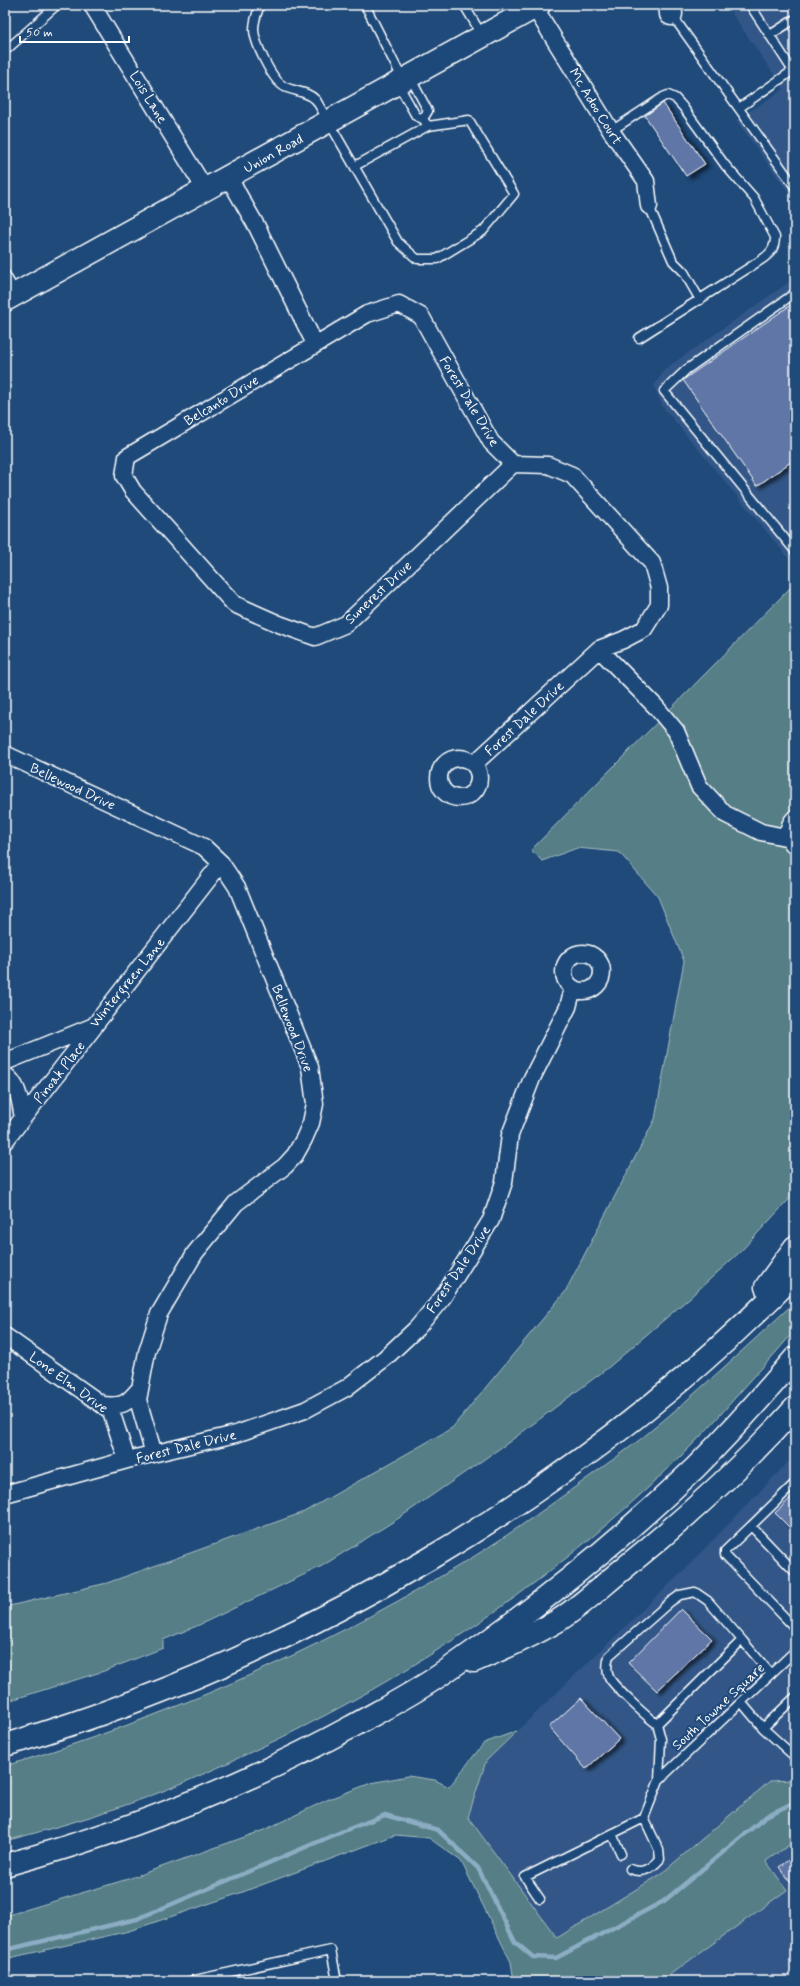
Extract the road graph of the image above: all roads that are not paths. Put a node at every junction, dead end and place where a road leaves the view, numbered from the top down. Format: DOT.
graph roads {
  1 [pos="57,5"];
  2 [pos="92,5"];
  3 [pos="260,5"];
  4 [pos="365,5"];
  5 [pos="464,5"];
  6 [pos="750,5"];
  7 [pos="537,6"];
  8 [pos="668,8"];
  9 [pos="795,19"];
  10 [pos="483,36"];
  11 [pos="770,36"];
  12 [pos="5,51"];
  13 [pos="794,70"];
  14 [pos="404,80"];
  15 [pos="738,108"];
  16 [pos="423,119"];
  17 [pos="330,121"];
  18 [pos="428,126"];
  19 [pos="611,131"];
  20 [pos="355,166"];
  21 [pos="229,178"];
  22 [pos="795,187"];
  23 [pos="205,189"];
  24 [pos="649,206"];
  25 [pos="5,274"];
  26 [pos="795,293"];
  27 [pos="11,296"];
  28 [pos="700,300"];
  29 [pos="639,338"];
  30 [pos="315,344"];
  31 [pos="127,456"];
  32 [pos="513,464"];
  33 [pos="795,551"];
  34 [pos="599,648"];
  35 [pos="5,754"];
  36 [pos="474,764"];
  37 [pos="795,818"];
  38 [pos="792,842"];
  39 [pos="221,864"];
  40 [pos="573,988"];
  41 [pos="94,1026"];
  42 [pos="5,1062"];
  43 [pos="5,1075"];
  44 [pos="23,1118"];
  45 [pos="5,1141"];
  46 [pos="795,1247"];
  47 [pos="795,1274"];
  48 [pos="5,1336"];
  49 [pos="729,1337"];
  50 [pos="795,1358"];
  51 [pos="140,1388"];
  52 [pos="102,1405"];
  53 [pos="795,1408"];
  54 [pos="154,1454"];
  55 [pos="128,1460"];
  56 [pos="795,1483"];
  57 [pos="5,1494"];
  58 [pos="751,1526"];
  59 [pos="795,1572"];
  60 [pos="795,1628"];
  61 [pos="742,1640"];
  62 [pos="795,1651"];
  63 [pos="445,1672"];
  64 [pos="771,1674"];
  65 [pos="795,1697"];
  66 [pos="741,1702"];
  67 [pos="657,1724"];
  68 [pos="763,1728"];
  69 [pos="5,1745"];
  70 [pos="795,1757"];
  71 [pos="659,1780"];
  72 [pos="644,1818"];
  73 [pos="612,1834"];
  74 [pos="621,1854"];
  75 [pos="5,1865"];
  76 [pos="630,1869"];
  77 [pos="540,1899"];
  78 [pos="190,1981"];
  79 [pos="337,1981"];
  1 -- 12 [label="lane"];
  2 -- 23 [label="street, Lois Lane"];
  3 -- 17 [label="lane"];
  4 -- 14 [label="lane"];
  5 -- 10 [label="lane"];
  6 -- 11 [label="lane"];
  7 -- 10 [label="main road, Union Road"];
  7 -- 19 [label="street, Mc Adoo Court"];
  8 -- 15 [label="lane"];
  9 -- 11 [label="lane"];
  10 -- 14 [label="main road, Union Road"];
  11 -- 13 [label="lane"];
  13 -- 15 [label="lane"];
  14 -- 16 [label="lane"];
  14 -- 16 [label="lane"];
  14 -- 17 [label="main road, Union Road"];
  15 -- 22 [label="lane"];
  16 -- 18 [label="lane"];
  17 -- 20 [label="lane"];
  17 -- 21 [label="main road, Union Road"];
  18 -- 20 [label="lane"];
  18 -- 20 [label="lane"];
  19 -- 24 [label="street, Mc Adoo Court"];
  19 -- 28 [label="lane"];
  21 -- 23 [label="main road, Union Road"];
  21 -- 30 [label="street"];
  23 -- 27 [label="main road, Union Road"];
  24 -- 28 [label="lane"];
  25 -- 27 [label="lane"];
  26 -- 33 [label="lane"];
  28 -- 29 [label="lane"];
  30 -- 31 [label="street, Belcanto Drive"];
  30 -- 32 [label="street, Forest Dale Drive"];
  31 -- 32 [label="street, Sunerest Drive"];
  32 -- 34 [label="street, Forest Dale Drive"];
  34 -- 36 [label="street, Forest Dale Drive"];
  34 -- 38 [label="street"];
  35 -- 39 [label="street, Bellewood Drive"];
  37 -- 38 [label="street"];
  39 -- 41 [label="street, Wintergreen Lane"];
  39 -- 51 [label="street, Bellewood Drive"];
  40 -- 54 [label="street, Forest Dale Drive"];
  41 -- 42 [label="street, Wintergreen Lane"];
  41 -- 44 [label="street, Pinoak Place"];
  43 -- 44 [label="street, Pinoak Place"];
  44 -- 45 [label="street, Pinoak Place"];
  46 -- 49 [label="main road"];
  47 -- 49 [label="main road"];
  48 -- 52 [label="street, Lone Elm Drive"];
  49 -- 69 [label="main road"];
  50 -- 63 [label="main road"];
  51 -- 52 [label="street"];
  51 -- 54 [label="street, Bellewood Drive"];
  52 -- 55 [label="street, Lone Elm Drive"];
  53 -- 63 [label="main road"];
  54 -- 55 [label="street, Forest Dale Drive"];
  55 -- 57 [label="street, Forest Dale Drive"];
  56 -- 58 [label="lane"];
  58 -- 59 [label="lane"];
  58 -- 60 [label="lane"];
  61 -- 64 [label="lane"];
  61 -- 67 [label="lane"];
  61 -- 67 [label="lane"];
  62 -- 64 [label="lane, South Towne Square"];
  63 -- 75 [label="main road"];
  64 -- 66 [label="lane, South Towne Square"];
  65 -- 68 [label="lane"];
  66 -- 68 [label="lane"];
  66 -- 71 [label="lane, South Towne Square"];
  67 -- 71 [label="lane"];
  68 -- 70 [label="lane"];
  71 -- 72 [label="lane"];
  72 -- 73 [label="lane"];
  72 -- 76 [label="lane"];
  73 -- 74 [label="lane"];
  73 -- 77 [label="lane"];
  78 -- 79 [label="lane"];
}
